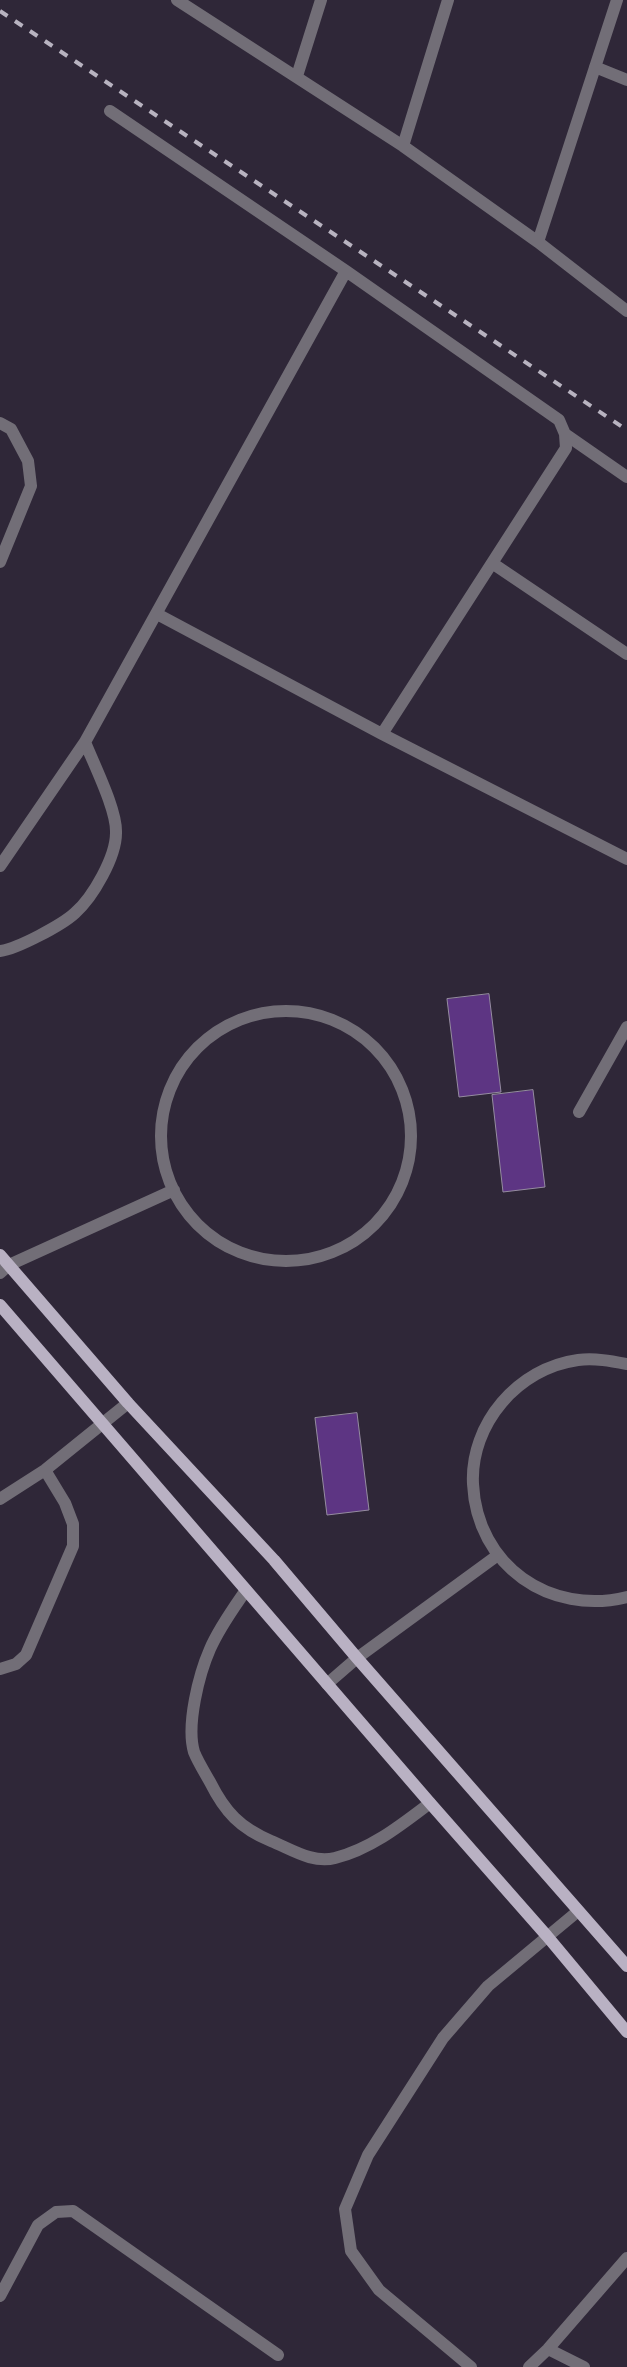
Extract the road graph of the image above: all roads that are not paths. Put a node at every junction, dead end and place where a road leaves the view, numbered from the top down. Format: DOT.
graph roads {
  1 [pos="177,0"];
  2 [pos="321,0"];
  3 [pos="448,0"];
  4 [pos="617,0"];
  5 [pos="595,67"];
  6 [pos="297,76"];
  7 [pos="627,80"];
  8 [pos="110,111"];
  9 [pos="403,146"];
  10 [pos="538,242"];
  11 [pos="346,271"];
  12 [pos="627,310"];
  13 [pos="0,423"];
  14 [pos="565,434"];
  15 [pos="627,477"];
  16 [pos="0,562"];
  17 [pos="492,563"];
  18 [pos="157,614"];
  19 [pos="627,654"];
  20 [pos="382,734"];
  21 [pos="85,742"];
  22 [pos="627,859"];
  23 [pos="0,866"];
  24 [pos="0,951"];
  25 [pos="627,1027"];
  26 [pos="579,1112"];
  27 [pos="174,1190"];
  28 [pos="0,1255"];
  29 [pos="4,1269"];
  30 [pos="0,1305"];
  31 [pos="627,1364"];
  32 [pos="128,1404"];
  33 [pos="103,1424"];
  34 [pos="45,1470"];
  35 [pos="0,1499"];
  36 [pos="498,1555"];
  37 [pos="246,1590"];
  38 [pos="627,1598"];
  39 [pos="357,1658"];
  40 [pos="0,1670"];
  41 [pos="327,1684"];
  42 [pos="430,1803"];
  43 [pos="577,1912"];
  44 [pos="547,1936"];
  45 [pos="627,1966"];
  46 [pos="627,2032"];
  47 [pos="627,2258"];
  48 [pos="0,2296"];
  49 [pos="548,2349"];
  50 [pos="278,2355"];
  51 [pos="471,2367"];
  52 [pos="529,2367"];
  53 [pos="584,2367"];
  1 -- 6 [label="street"];
  2 -- 6 [label="street"];
  3 -- 9 [label="street"];
  4 -- 5 [label="street"];
  5 -- 7 [label="street"];
  5 -- 10 [label="street"];
  6 -- 9 [label="street"];
  8 -- 11 [label="street"];
  9 -- 10 [label="street"];
  10 -- 12 [label="street"];
  11 -- 14 [label="street"];
  11 -- 18 [label="street"];
  13 -- 16 [label="street"];
  14 -- 15 [label="street"];
  14 -- 17 [label="street"];
  17 -- 19 [label="street"];
  17 -- 20 [label="street"];
  18 -- 20 [label="street"];
  18 -- 21 [label="street"];
  20 -- 22 [label="street"];
  21 -- 23 [label="street"];
  21 -- 24 [label="street"];
  25 -- 26 [label="street"];
  27 -- 27 [label="street"];
  27 -- 29 [label="street"];
  28 -- 29 [label="main road"];
  29 -- 32 [label="main road"];
  30 -- 33 [label="main road"];
  31 -- 36 [label="street"];
  32 -- 33 [label="street"];
  32 -- 39 [label="main road"];
  33 -- 34 [label="street"];
  33 -- 37 [label="main road"];
  34 -- 35 [label="street"];
  34 -- 40 [label="street"];
  36 -- 38 [label="street"];
  36 -- 39 [label="street"];
  37 -- 41 [label="main road"];
  37 -- 42 [label="street"];
  39 -- 41 [label="street"];
  39 -- 43 [label="main road"];
  41 -- 42 [label="main road"];
  42 -- 44 [label="main road"];
  43 -- 44 [label="street"];
  43 -- 45 [label="main road"];
  44 -- 46 [label="main road"];
  44 -- 51 [label="street"];
  47 -- 49 [label="street"];
  48 -- 50 [label="street"];
  49 -- 52 [label="street"];
  49 -- 53 [label="street"];
}
